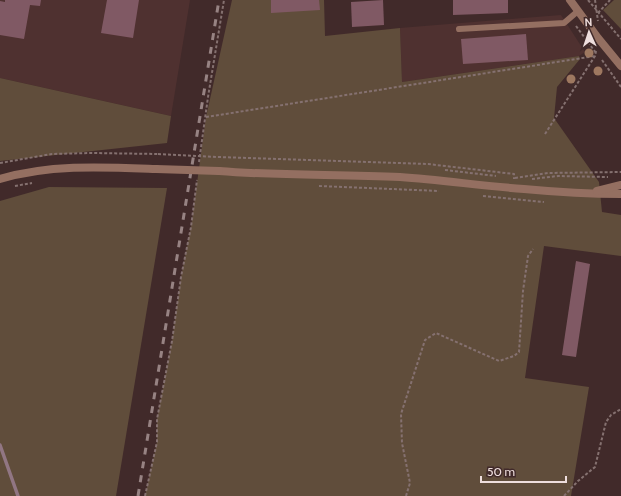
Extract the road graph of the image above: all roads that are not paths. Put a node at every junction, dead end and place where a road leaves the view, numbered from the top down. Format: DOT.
graph roads {
  1 [pos="570,0"];
  2 [pos="578,11"];
  3 [pos="459,29"];
  4 [pos="621,66"];
  5 [pos="0,178"];
  6 [pos="621,185"];
  7 [pos="587,194"];
  8 [pos="621,194"];
  1 -- 2 [label="street"];
  2 -- 3 [label="lane"];
  2 -- 4 [label="street"];
  5 -- 7 [label="street, bridge"];
  6 -- 7 [label="street"];
  7 -- 8 [label="street"];
}
